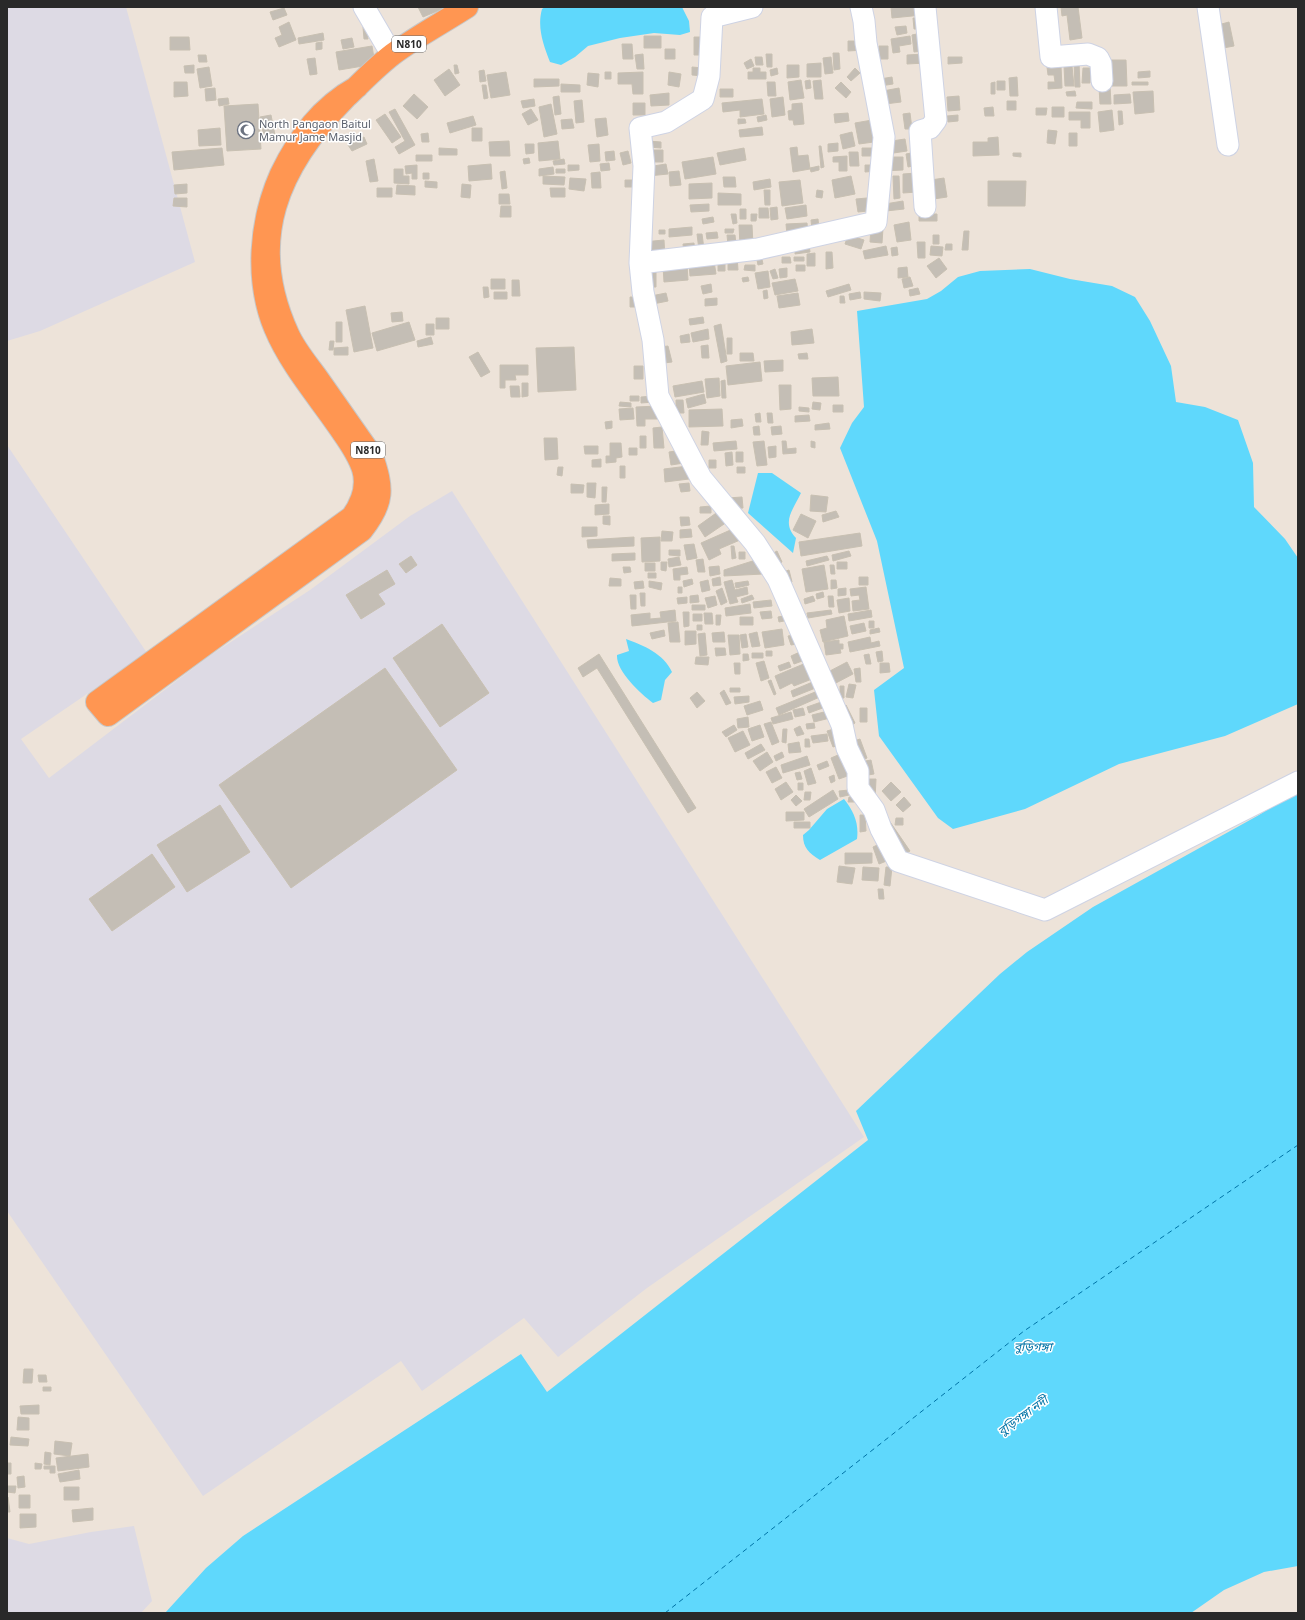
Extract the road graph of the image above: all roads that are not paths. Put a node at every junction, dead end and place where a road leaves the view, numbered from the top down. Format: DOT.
graph roads {
  1 [pos="364,7"];
  2 [pos="467,7"];
  3 [pos="752,7"];
  4 [pos="861,7"];
  5 [pos="925,7"];
  6 [pos="1046,7"];
  7 [pos="1208,7"];
  8 [pos="392,55"];
  9 [pos="1102,81"];
  10 [pos="1228,145"];
  11 [pos="926,207"];
  12 [pos="640,263"];
  13 [pos="268,283"];
  14 [pos="1298,782"];
  1 -- 8 [label="street"];
  2 -- 8 [label="highway, N810"];
  3 -- 12 [label="street"];
  4 -- 12 [label="street"];
  5 -- 11 [label="street"];
  6 -- 9 [label="street"];
  7 -- 10 [label="street"];
  8 -- 13 [label="highway, N810"];
  12 -- 14 [label="street"];
  13 -- 13 [label="highway, N810"];
}
